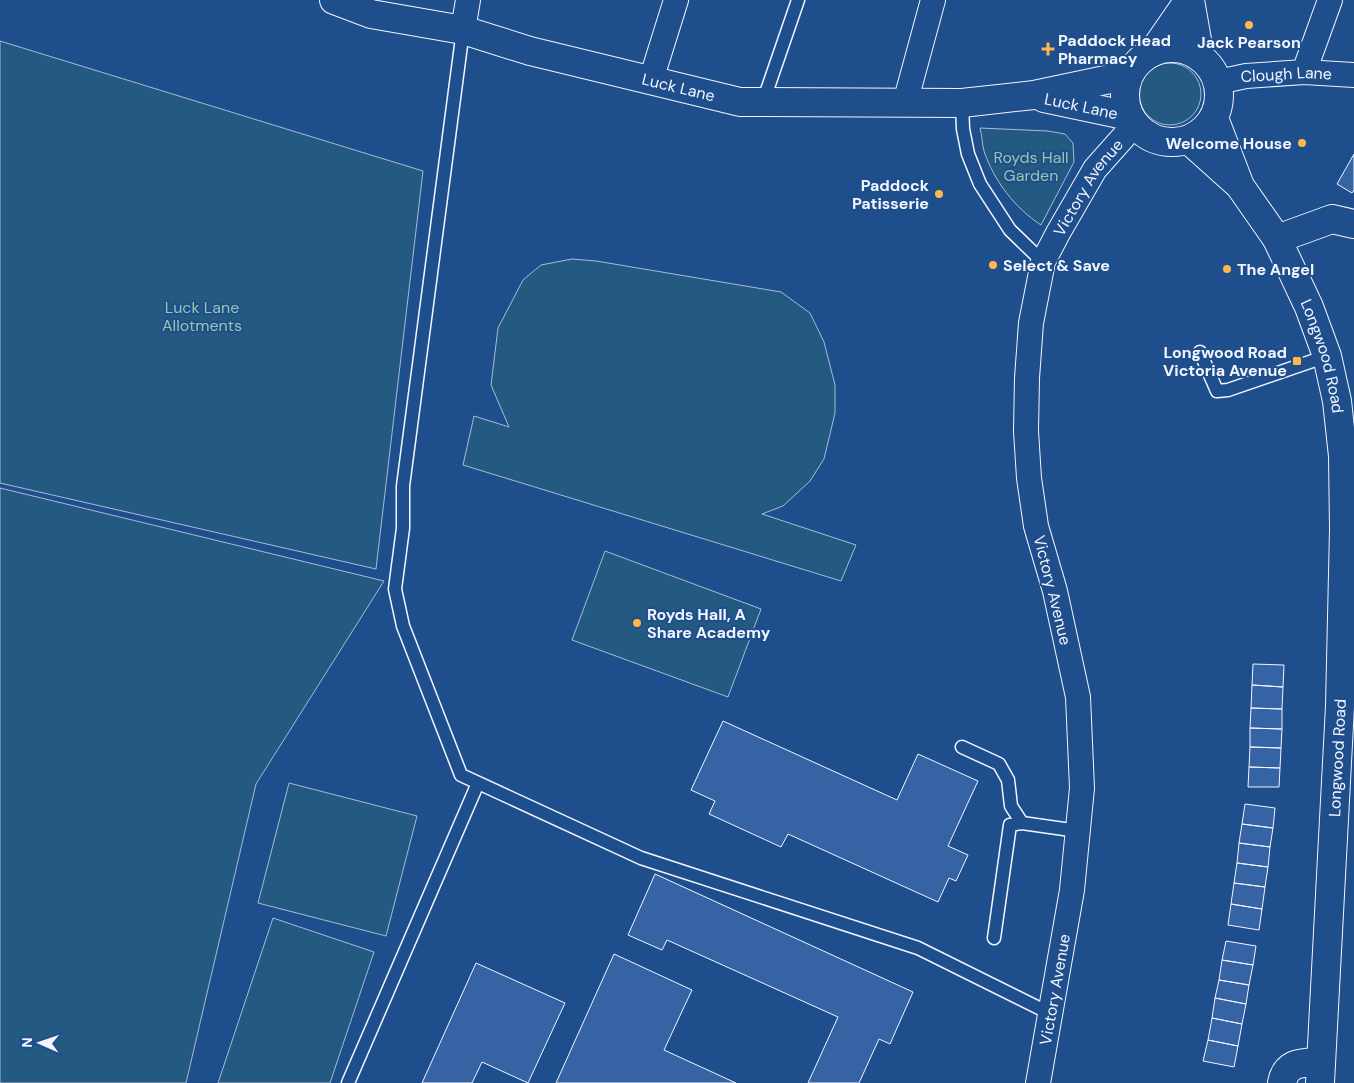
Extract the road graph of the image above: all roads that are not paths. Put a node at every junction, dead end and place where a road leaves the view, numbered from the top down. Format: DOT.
graph roads {
  1 [pos="334,0"];
  2 [pos="468,0"];
  3 [pos="676,0"];
  4 [pos="798,0"];
  5 [pos="933,0"];
  6 [pos="1189,0"];
  7 [pos="1330,0"];
  8 [pos="462,30"];
  9 [pos="1153,52"];
  10 [pos="1200,57"];
  11 [pos="1304,72"];
  12 [pos="1129,75"];
  13 [pos="1354,75"];
  14 [pos="651,80"];
  15 [pos="1218,82"];
  16 [pos="1034,95"];
  17 [pos="762,102"];
  18 [pos="905,103"];
  19 [pos="962,103"];
  20 [pos="1214,118"];
  21 [pos="1132,120"];
  22 [pos="1189,140"];
  23 [pos="1240,186"];
  24 [pos="1354,224"];
  25 [pos="1277,239"];
  26 [pos="1043,262"];
  27 [pos="1200,352"];
  28 [pos="1327,356"];
  29 [pos="1347,706"];
  30 [pos="962,748"];
  31 [pos="478,783"];
  32 [pos="1022,823"];
  33 [pos="1078,830"];
  34 [pos="994,938"];
  35 [pos="1050,1014"];
  36 [pos="1321,1072"];
  37 [pos="348,1083"];
  38 [pos="1038,1083"];
  39 [pos="1282,1083"];
  1 -- 8 [label="street, Luck Lane"];
  2 -- 8 [label="street"];
  3 -- 14 [label="street"];
  4 -- 17 [label="lane"];
  5 -- 18 [label="street"];
  6 -- 9 [label="street"];
  6 -- 10 [label="street"];
  7 -- 11 [label="street"];
  8 -- 14 [label="street, Luck Lane"];
  8 -- 31 [label="lane"];
  9 -- 10 [label="street"];
  9 -- 12 [label="street"];
  10 -- 15 [label="street"];
  11 -- 13 [label="street, Clough Lane"];
  11 -- 15 [label="street, Clough Lane"];
  12 -- 16 [label="street, Luck Lane"];
  12 -- 21 [label="street"];
  14 -- 17 [label="street, Luck Lane"];
  15 -- 20 [label="street"];
  16 -- 19 [label="street, Luck Lane"];
  16 -- 21 [label="street, Luck Lane"];
  17 -- 18 [label="street, Luck Lane"];
  18 -- 19 [label="street, Luck Lane"];
  19 -- 26 [label="lane"];
  20 -- 22 [label="street"];
  20 -- 23 [label="street, Longwood Road"];
  21 -- 22 [label="street"];
  21 -- 26 [label="street, Victory Avenue"];
  22 -- 23 [label="street, Longwood Road"];
  23 -- 25 [label="street, Longwood Road"];
  24 -- 25 [label="street"];
  25 -- 28 [label="street, Longwood Road"];
  26 -- 33 [label="street, Victory Avenue"];
  27 -- 28 [label="lane"];
  28 -- 29 [label="street, Longwood Road"];
  29 -- 36 [label="street, Longwood Road"];
  30 -- 32 [label="lane"];
  31 -- 35 [label="lane"];
  31 -- 37 [label="lane"];
  32 -- 33 [label="lane"];
  32 -- 34 [label="lane"];
  33 -- 35 [label="street, Victory Avenue"];
  35 -- 38 [label="street, Victory Avenue"];
  36 -- 39 [label="street"];
}
